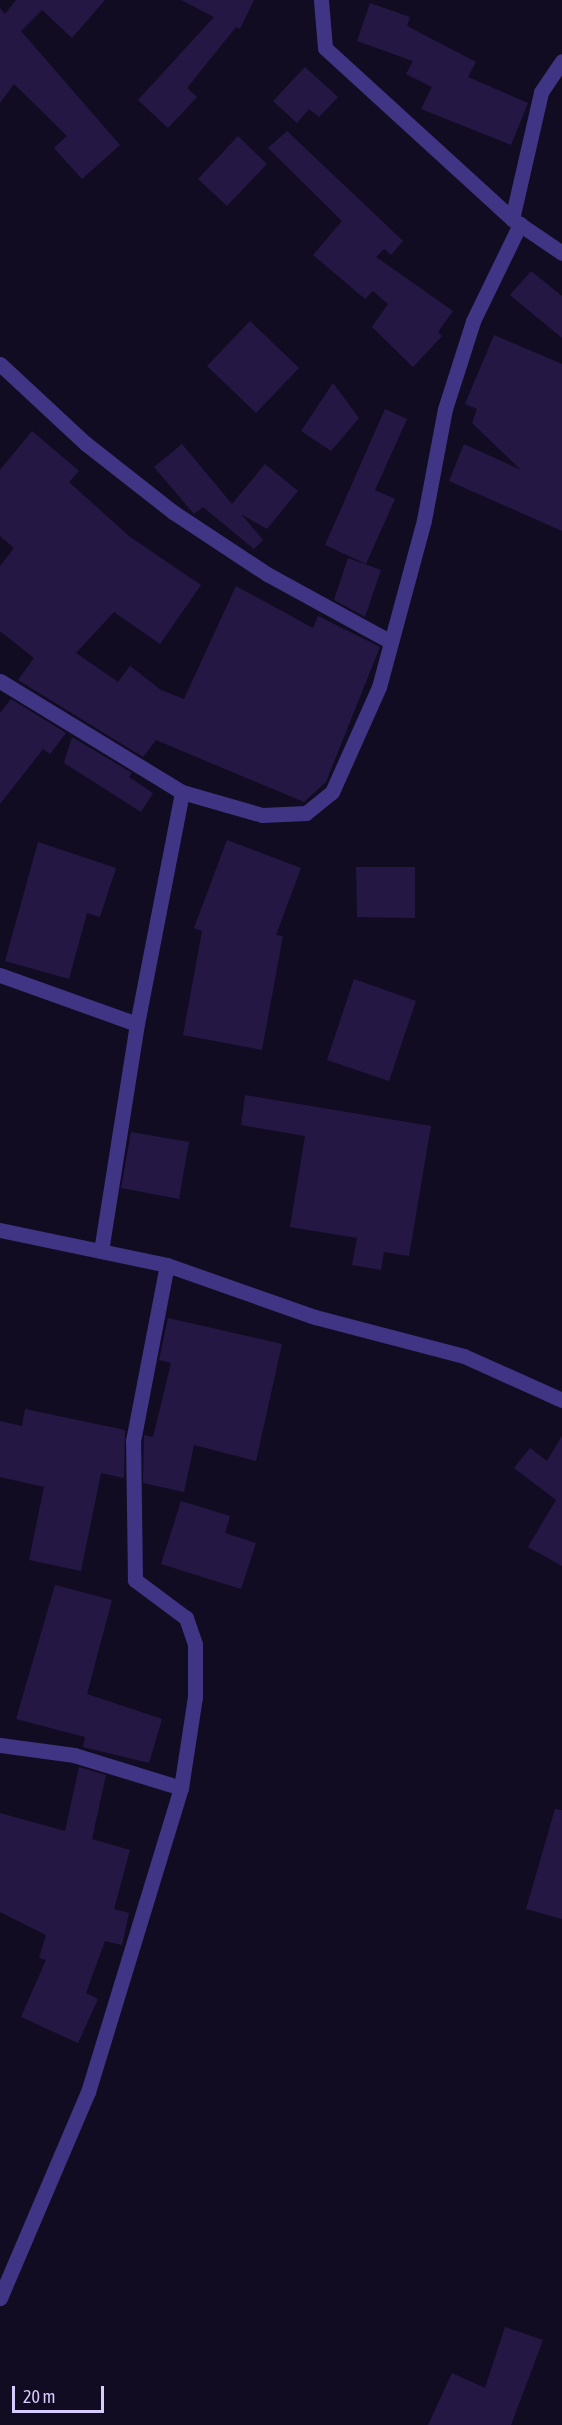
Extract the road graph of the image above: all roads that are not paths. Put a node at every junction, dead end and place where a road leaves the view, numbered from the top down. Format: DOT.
graph roads {
  1 [pos="321,0"];
  2 [pos="562,61"];
  3 [pos="516,221"];
  4 [pos="562,253"];
  5 [pos="0,364"];
  6 [pos="391,642"];
  7 [pos="0,681"];
  8 [pos="182,792"];
  9 [pos="0,975"];
  10 [pos="137,1024"];
  11 [pos="0,1230"];
  12 [pos="101,1251"];
  13 [pos="167,1265"];
  14 [pos="562,1400"];
  15 [pos="0,1745"];
  16 [pos="181,1788"];
  17 [pos="0,2298"];
  1 -- 3 [label="street"];
  2 -- 3 [label="street"];
  3 -- 4 [label="street"];
  3 -- 6 [label="street"];
  5 -- 6 [label="street"];
  6 -- 8 [label="street"];
  7 -- 8 [label="street"];
  8 -- 10 [label="street"];
  9 -- 10 [label="street"];
  10 -- 12 [label="street"];
  11 -- 12 [label="street"];
  12 -- 13 [label="street"];
  13 -- 14 [label="street"];
  13 -- 16 [label="street"];
  15 -- 16 [label="street"];
  16 -- 17 [label="street"];
}
